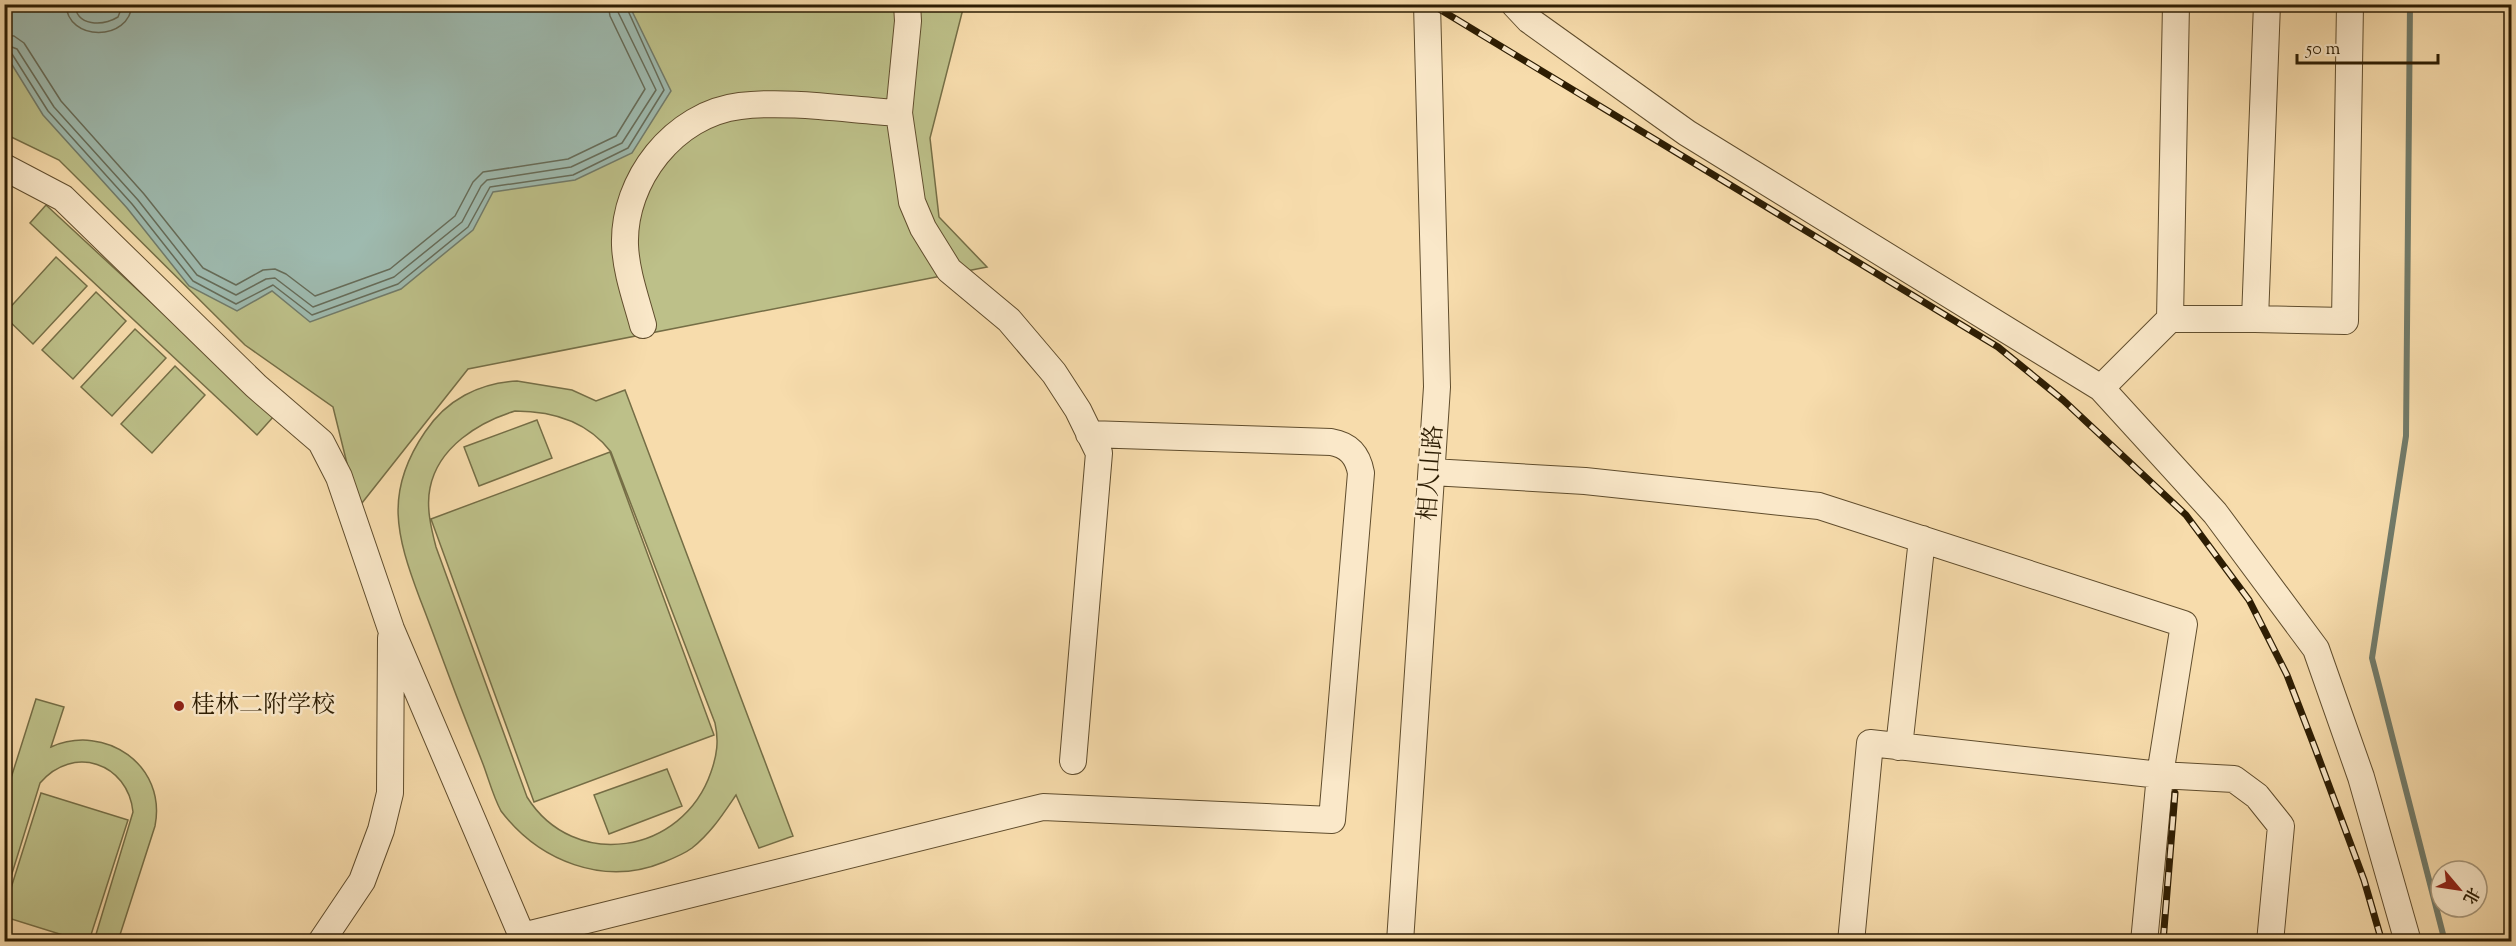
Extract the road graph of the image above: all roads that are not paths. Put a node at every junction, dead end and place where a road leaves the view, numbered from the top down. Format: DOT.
graph roads {
  1 [pos="907,4"];
  2 [pos="1427,4"];
  3 [pos="1514,4"];
  4 [pos="2176,4"];
  5 [pos="2267,4"];
  6 [pos="2350,4"];
  7 [pos="899,113"];
  8 [pos="4,166"];
  9 [pos="2170,319"];
  10 [pos="2255,319"];
  11 [pos="643,325"];
  12 [pos="2101,388"];
  13 [pos="1089,434"];
  14 [pos="1432,472"];
  15 [pos="1922,539"];
  16 [pos="391,628"];
  17 [pos="1899,747"];
  18 [pos="1073,761"];
  19 [pos="2160,775"];
  20 [pos="321,942"];
  21 [pos="1400,942"];
  22 [pos="1851,942"];
  23 [pos="2144,942"];
  24 [pos="2271,942"];
  25 [pos="2408,942"];
  1 -- 7 [label="street"];
  2 -- 14 [label="street, 相人山路"];
  3 -- 12 [label="street"];
  4 -- 9 [label="street"];
  5 -- 10 [label="street"];
  6 -- 10 [label="street"];
  7 -- 11 [label="street"];
  7 -- 13 [label="street"];
  8 -- 16 [label="street"];
  9 -- 10 [label="street"];
  9 -- 12 [label="street"];
  12 -- 25 [label="street"];
  13 -- 16 [label="street"];
  13 -- 18 [label="street"];
  14 -- 15 [label="street"];
  14 -- 21 [label="street, 相人山路"];
  15 -- 17 [label="street"];
  15 -- 19 [label="street"];
  16 -- 20 [label="street"];
  17 -- 19 [label="street"];
  17 -- 22 [label="street"];
  19 -- 23 [label="street"];
  19 -- 24 [label="street"];
}
